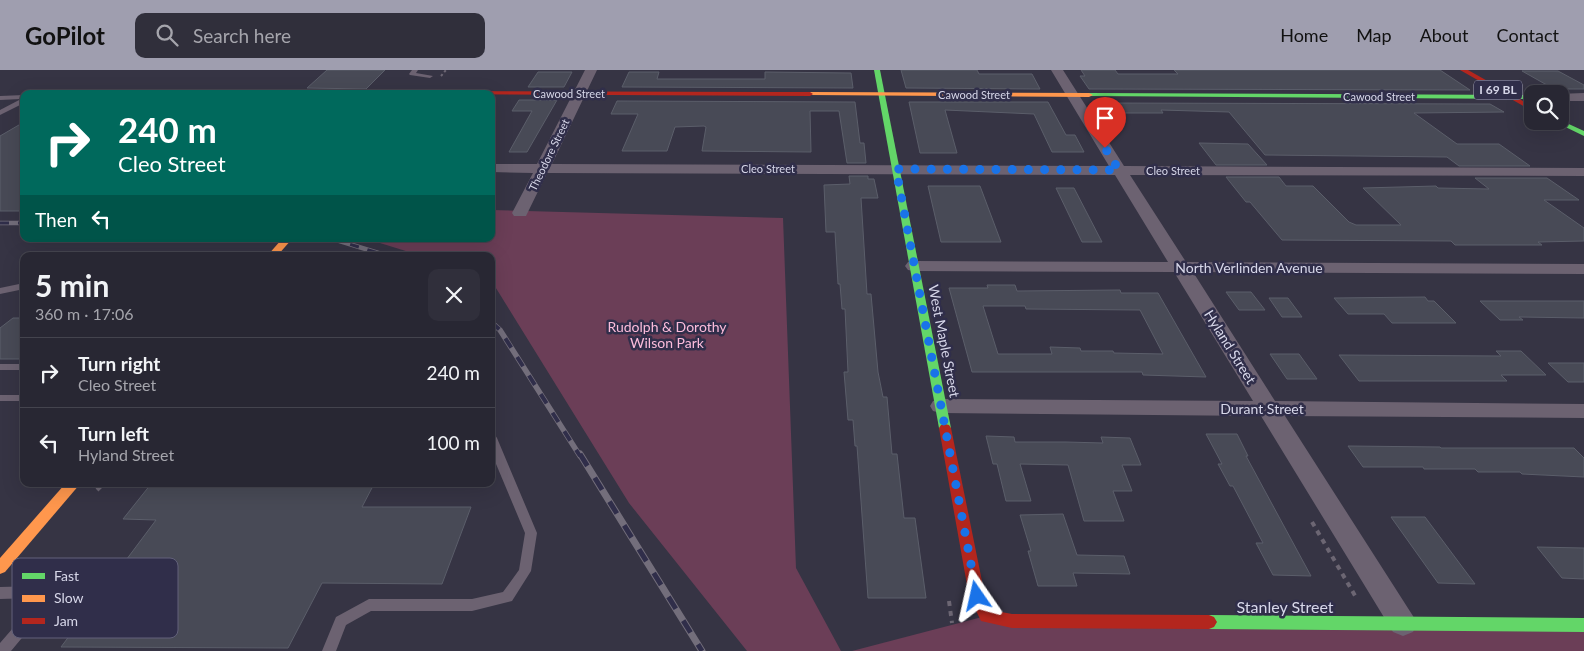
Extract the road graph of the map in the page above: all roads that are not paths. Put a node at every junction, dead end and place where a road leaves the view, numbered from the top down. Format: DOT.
graph roads {
  1 [pos="415,70"];
  2 [pos="591,70"];
  3 [pos="877,70"];
  4 [pos="1057,70"];
  5 [pos="1463,70"];
  6 [pos="432,73"];
  7 [pos="418,90"];
  8 [pos="495,93"];
  9 [pos="580,94"];
  10 [pos="882,94"];
  11 [pos="1073,96"];
  12 [pos="1510,97"];
  13 [pos="1524,97"];
  14 [pos="1569,97"];
  15 [pos="1584,97"];
  16 [pos="0,98"];
  17 [pos="20,98"];
  18 [pos="20,100"];
  19 [pos="1524,105"];
  20 [pos="0,113"];
  21 [pos="1569,127"];
  22 [pos="1584,134"];
  23 [pos="495,168"];
  24 [pos="542,168"];
  25 [pos="896,169"];
  26 [pos="1119,170"];
  27 [pos="1584,172"];
  28 [pos="520,213"];
  29 [pos="285,242"];
  30 [pos="276,252"];
  31 [pos="914,266"];
  32 [pos="1180,267"];
  33 [pos="1584,269"];
  34 [pos="20,287"];
  35 [pos="0,291"];
  36 [pos="0,367"];
  37 [pos="20,367"];
  38 [pos="0,398"];
  39 [pos="20,398"];
  40 [pos="941,406"];
  41 [pos="1268,409"];
  42 [pos="1584,411"];
  43 [pos="495,448"];
  44 [pos="70,487"];
  45 [pos="2,563"];
  46 [pos="986,616"];
  47 [pos="1403,624"];
  48 [pos="1584,626"];
  49 [pos="13,638"];
  50 [pos="2,651"];
  51 [pos="328,651"];
  1 -- 6 [label="lane"];
  2 -- 9 [label="street, Theodore Street"];
  3 -- 10 [label="street, West Maple Street"];
  4 -- 11 [label="street, Hyland Street"];
  5 -- 12 [label="street, I 69 BL"];
  6 -- 7 [label="street"];
  8 -- 9 [label="street, Cawood Street"];
  9 -- 10 [label="street, Cawood Street"];
  9 -- 24 [label="street, Theodore Street"];
  10 -- 11 [label="street, Cawood Street"];
  10 -- 25 [label="street, West Maple Street"];
  11 -- 12 [label="street, Cawood Street"];
  11 -- 26 [label="street, Hyland Street"];
  12 -- 13 [label="street, Cawood Street"];
  12 -- 19 [label="street, I 69 BL"];
  14 -- 15 [label="street"];
  16 -- 17 [label="lane"];
  18 -- 20 [label="lane"];
  21 -- 22 [label="street"];
  23 -- 24 [label="street, Cleo Street"];
  24 -- 25 [label="street, Cleo Street"];
  24 -- 28 [label="street, Theodore Street"];
  25 -- 26 [label="street, Cleo Street"];
  25 -- 31 [label="street, West Maple Street"];
  26 -- 27 [label="street, Cleo Street"];
  26 -- 32 [label="street, Hyland Street"];
  29 -- 30 [label="street"];
  31 -- 32 [label="street, North Verlinden Avenue"];
  31 -- 40 [label="street, West Maple Street"];
  32 -- 33 [label="street, North Verlinden Avenue"];
  32 -- 41 [label="street, Hyland Street"];
  34 -- 35 [label="lane"];
  36 -- 37 [label="lane"];
  38 -- 39 [label="lane"];
  40 -- 41 [label="street, Durant Street"];
  40 -- 46 [label="street, West Maple Street"];
  41 -- 42 [label="street, Durant Street"];
  41 -- 47 [label="street, Hyland Street"];
  43 -- 51 [label="lane"];
  44 -- 45 [label="street"];
  46 -- 47 [label="street, Stanley Street"];
  47 -- 48 [label="street, Stanley Street"];
  49 -- 50 [label="lane"];
}
